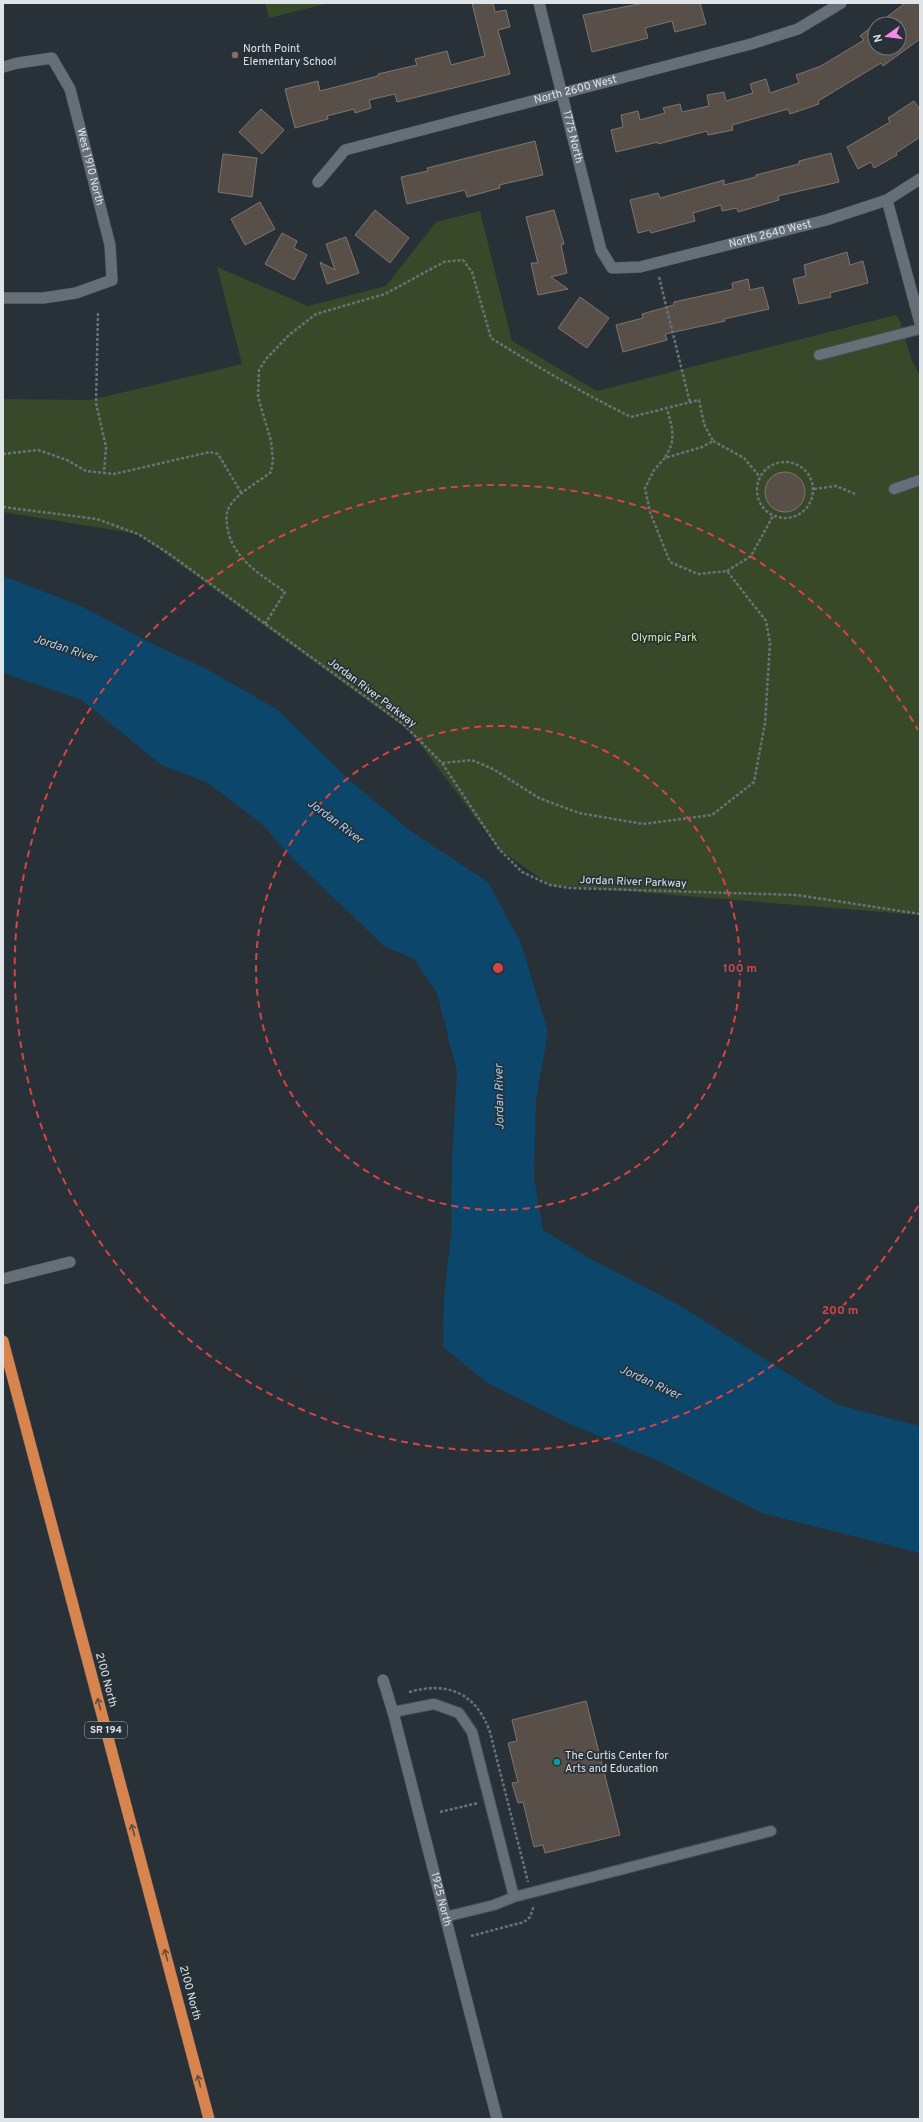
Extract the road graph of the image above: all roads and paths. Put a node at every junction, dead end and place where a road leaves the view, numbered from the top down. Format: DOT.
graph roads {
  1 [pos="539,3"];
  2 [pos="841,3"];
  3 [pos="3,67"];
  4 [pos="561,93"];
  5 [pos="920,179"];
  6 [pos="318,182"];
  7 [pos="887,200"];
  8 [pos="612,268"];
  9 [pos="659,277"];
  10 [pos="3,298"];
  11 [pos="98,313"];
  12 [pos="920,323"];
  13 [pos="920,329"];
  14 [pos="819,354"];
  15 [pos="690,403"];
  16 [pos="667,409"];
  17 [pos="713,441"];
  18 [pos="3,454"];
  19 [pos="665,458"];
  20 [pos="104,473"];
  21 [pos="760,477"];
  22 [pos="920,480"];
  23 [pos="814,489"];
  24 [pos="894,489"];
  25 [pos="242,494"];
  26 [pos="855,494"];
  27 [pos="3,507"];
  28 [pos="773,516"];
  29 [pos="727,571"];
  30 [pos="265,624"];
  31 [pos="442,763"];
  32 [pos="920,914"];
  33 [pos="70,1262"];
  34 [pos="3,1279"];
  35 [pos="3,1340"];
  36 [pos="382,1680"];
  37 [pos="393,1712"];
  38 [pos="479,1803"];
  39 [pos="440,1812"];
  40 [pos="771,1831"];
  41 [pos="514,1897"];
  42 [pos="534,1904"];
  43 [pos="445,1917"];
  44 [pos="471,1936"];
  45 [pos="209,2119"];
  46 [pos="497,2119"];
  1 -- 4 [label="street, 1775 North"];
  2 -- 4 [label="street, North 2600 West"];
  3 -- 10 [label="street, West 1910 North"];
  4 -- 6 [label="street, North 2600 West"];
  4 -- 8 [label="street, 1775 North"];
  5 -- 7 [label="street, North 2640 West"];
  7 -- 8 [label="street, North 2640 West"];
  7 -- 12 [label="street"];
  9 -- 15 [label="path"];
  11 -- 20 [label="path"];
  13 -- 14 [label="lane"];
  15 -- 16 [label="path"];
  15 -- 17 [label="path"];
  16 -- 19 [label="path"];
  16 -- 25 [label="path"];
  17 -- 19 [label="path"];
  17 -- 21 [label="path"];
  18 -- 20 [label="path"];
  19 -- 29 [label="path"];
  20 -- 25 [label="path"];
  21 -- 23 [label="path"];
  21 -- 28 [label="path"];
  22 -- 24 [label="lane"];
  23 -- 26 [label="path"];
  23 -- 28 [label="path"];
  25 -- 30 [label="path"];
  27 -- 30 [label="path, Jordan River Parkway"];
  28 -- 29 [label="path"];
  29 -- 31 [label="path"];
  30 -- 31 [label="path, Jordan River Parkway"];
  31 -- 32 [label="path, Jordan River Parkway"];
  33 -- 34 [label="street"];
  45 -- 35 [label="highway, 2100 North / SR 194, one-way"];
  36 -- 37 [label="street, 1925 North"];
  37 -- 41 [label="lane"];
  37 -- 43 [label="street, 1925 North"];
  38 -- 39 [label="path"];
  40 -- 41 [label="lane"];
  41 -- 43 [label="lane"];
  42 -- 44 [label="path"];
  43 -- 46 [label="street, 1925 North"];
}
